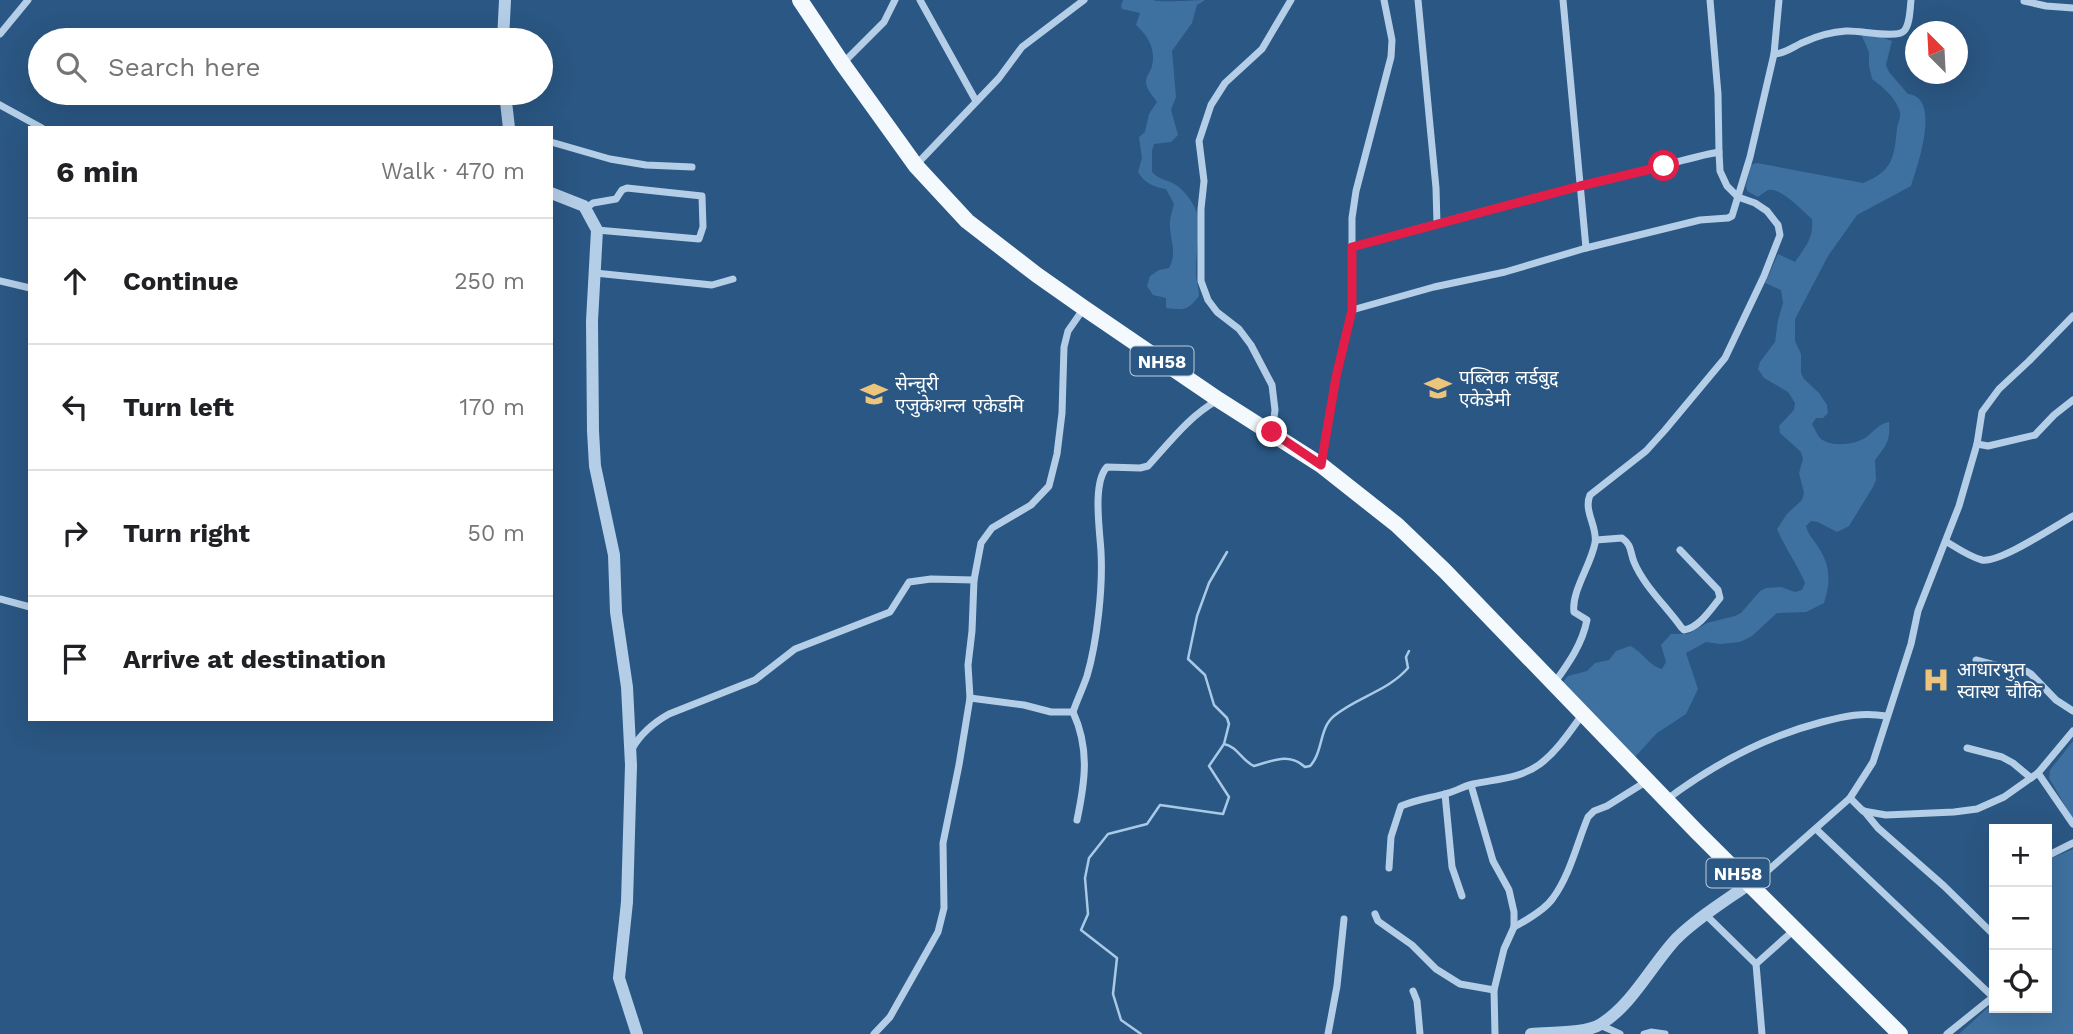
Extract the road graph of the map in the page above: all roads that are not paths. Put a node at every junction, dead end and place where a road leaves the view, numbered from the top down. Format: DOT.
graph roads {
  1 [pos="28,0"];
  2 [pos="505,0"];
  3 [pos="800,0"];
  4 [pos="895,0"];
  5 [pos="920,0"];
  6 [pos="1084,0"];
  7 [pos="1291,0"];
  8 [pos="1384,0"];
  9 [pos="1418,0"];
  10 [pos="1563,0"];
  11 [pos="1710,0"];
  12 [pos="1779,0"];
  13 [pos="1911,0"];
  14 [pos="2024,1"];
  15 [pos="2073,8"];
  16 [pos="504,28"];
  17 [pos="0,34"];
  18 [pos="1774,54"];
  19 [pos="842,63"];
  20 [pos="976,101"];
  21 [pos="0,105"];
  22 [pos="506,105"];
  23 [pos="38,126"];
  24 [pos="509,126"];
  25 [pos="553,143"];
  26 [pos="1719,152"];
  27 [pos="916,166"];
  28 [pos="692,167"];
  29 [pos="1580,186"];
  30 [pos="553,194"];
  31 [pos="1738,197"];
  32 [pos="585,209"];
  33 [pos="1437,224"];
  34 [pos="597,230"];
  35 [pos="1352,247"];
  36 [pos="1586,248"];
  37 [pos="595,274"];
  38 [pos="733,279"];
  39 [pos="0,281"];
  40 [pos="28,288"];
  41 [pos="1084,308"];
  42 [pos="1352,310"];
  43 [pos="2073,316"];
  44 [pos="1219,400"];
  45 [pos="2073,400"];
  46 [pos="1272,432"];
  47 [pos="1977,444"];
  48 [pos="1321,465"];
  49 [pos="2073,516"];
  50 [pos="1596,540"];
  51 [pos="1947,542"];
  52 [pos="1680,550"];
  53 [pos="974,580"];
  54 [pos="0,599"];
  55 [pos="28,606"];
  56 [pos="1976,660"];
  57 [pos="1556,688"];
  58 [pos="970,698"];
  59 [pos="2073,711"];
  60 [pos="1073,712"];
  61 [pos="1580,713"];
  62 [pos="1886,716"];
  63 [pos="2073,731"];
  64 [pos="1967,748"];
  65 [pos="630,752"];
  66 [pos="2039,773"];
  67 [pos="2031,778"];
  68 [pos="1647,781"];
  69 [pos="1471,785"];
  70 [pos="1445,794"];
  71 [pos="1850,797"];
  72 [pos="1665,800"];
  73 [pos="1863,811"];
  74 [pos="1077,820"];
  75 [pos="2073,824"];
  76 [pos="1816,829"];
  77 [pos="2073,843"];
  78 [pos="2052,854"];
  79 [pos="1389,867"];
  80 [pos="1749,884"];
  81 [pos="1462,896"];
  82 [pos="1376,914"];
  83 [pos="1706,915"];
  84 [pos="1344,919"];
  85 [pos="1514,927"];
  86 [pos="1795,929"];
  87 [pos="1989,930"];
  88 [pos="1756,964"];
  89 [pos="1494,990"];
  90 [pos="1413,991"];
  91 [pos="1989,991"];
  92 [pos="1989,1000"];
  93 [pos="1600,1025"];
  94 [pos="636,1034"];
  95 [pos="874,1034"];
  96 [pos="1328,1034"];
  97 [pos="1420,1034"];
  98 [pos="1495,1034"];
  99 [pos="1531,1034"];
  100 [pos="1620,1034"];
  101 [pos="1644,1034"];
  102 [pos="1666,1034"];
  103 [pos="1675,1034"];
  104 [pos="1762,1034"];
  105 [pos="1900,1034"];
  106 [pos="1947,1034"];
  1 -- 17 [label="street"];
  2 -- 16 [label="street"];
  3 -- 19 [label="main road, NH58"];
  4 -- 19 [label="street"];
  5 -- 20 [label="street"];
  6 -- 20 [label="street"];
  7 -- 46 [label="street"];
  8 -- 35 [label="street"];
  9 -- 33 [label="street"];
  10 -- 29 [label="street"];
  11 -- 26 [label="street"];
  12 -- 18 [label="street"];
  13 -- 18 [label="street"];
  14 -- 15 [label="street"];
  18 -- 31 [label="street"];
  19 -- 27 [label="main road, NH58"];
  20 -- 27 [label="street"];
  21 -- 23 [label="street"];
  22 -- 24 [label="street"];
  25 -- 28 [label="street"];
  26 -- 29 [label="street"];
  26 -- 31 [label="street"];
  27 -- 41 [label="main road, NH58"];
  29 -- 33 [label="street"];
  29 -- 36 [label="street"];
  30 -- 32 [label="street"];
  31 -- 36 [label="street"];
  31 -- 50 [label="street"];
  32 -- 34 [label="street"];
  32 -- 34 [label="street"];
  33 -- 35 [label="street"];
  34 -- 37 [label="street"];
  35 -- 42 [label="street"];
  36 -- 42 [label="street"];
  37 -- 38 [label="street"];
  37 -- 65 [label="street"];
  39 -- 40 [label="street"];
  41 -- 44 [label="main road, NH58"];
  41 -- 53 [label="street"];
  42 -- 48 [label="street"];
  43 -- 47 [label="street"];
  44 -- 46 [label="main road, NH58"];
  44 -- 60 [label="street"];
  45 -- 47 [label="street"];
  46 -- 48 [label="main road, NH58"];
  47 -- 51 [label="street"];
  48 -- 57 [label="main road, NH58"];
  49 -- 51 [label="street"];
  50 -- 52 [label="street"];
  50 -- 57 [label="street"];
  51 -- 62 [label="street"];
  53 -- 58 [label="street"];
  53 -- 65 [label="street"];
  54 -- 55 [label="street"];
  56 -- 59 [label="street"];
  57 -- 61 [label="main road, NH58"];
  58 -- 60 [label="street"];
  58 -- 95 [label="street"];
  60 -- 74 [label="street"];
  61 -- 68 [label="main road, NH58"];
  61 -- 69 [label="street"];
  62 -- 71 [label="street"];
  62 -- 72 [label="street"];
  63 -- 66 [label="street"];
  64 -- 67 [label="street"];
  65 -- 94 [label="street"];
  66 -- 67 [label="street"];
  66 -- 75 [label="street"];
  67 -- 73 [label="street"];
  68 -- 72 [label="main road, NH58"];
  68 -- 85 [label="street"];
  69 -- 70 [label="street"];
  69 -- 85 [label="street"];
  70 -- 79 [label="street"];
  70 -- 81 [label="street"];
  71 -- 73 [label="street"];
  71 -- 76 [label="street"];
  72 -- 80 [label="main road, NH58"];
  73 -- 87 [label="street"];
  76 -- 80 [label="street"];
  76 -- 91 [label="street"];
  77 -- 78 [label="street"];
  80 -- 83 [label="street"];
  80 -- 86 [label="main road, NH58"];
  82 -- 89 [label="street"];
  83 -- 88 [label="street"];
  83 -- 93 [label="street"];
  84 -- 96 [label="street"];
  85 -- 89 [label="street"];
  86 -- 88 [label="street"];
  86 -- 105 [label="main road, NH58"];
  88 -- 104 [label="street"];
  89 -- 98 [label="street"];
  90 -- 97 [label="street"];
  92 -- 106 [label="street"];
  93 -- 99 [label="street"];
  93 -- 100 [label="street"];
  101 -- 102 [label="street"];
  102 -- 103 [label="street"];
}
